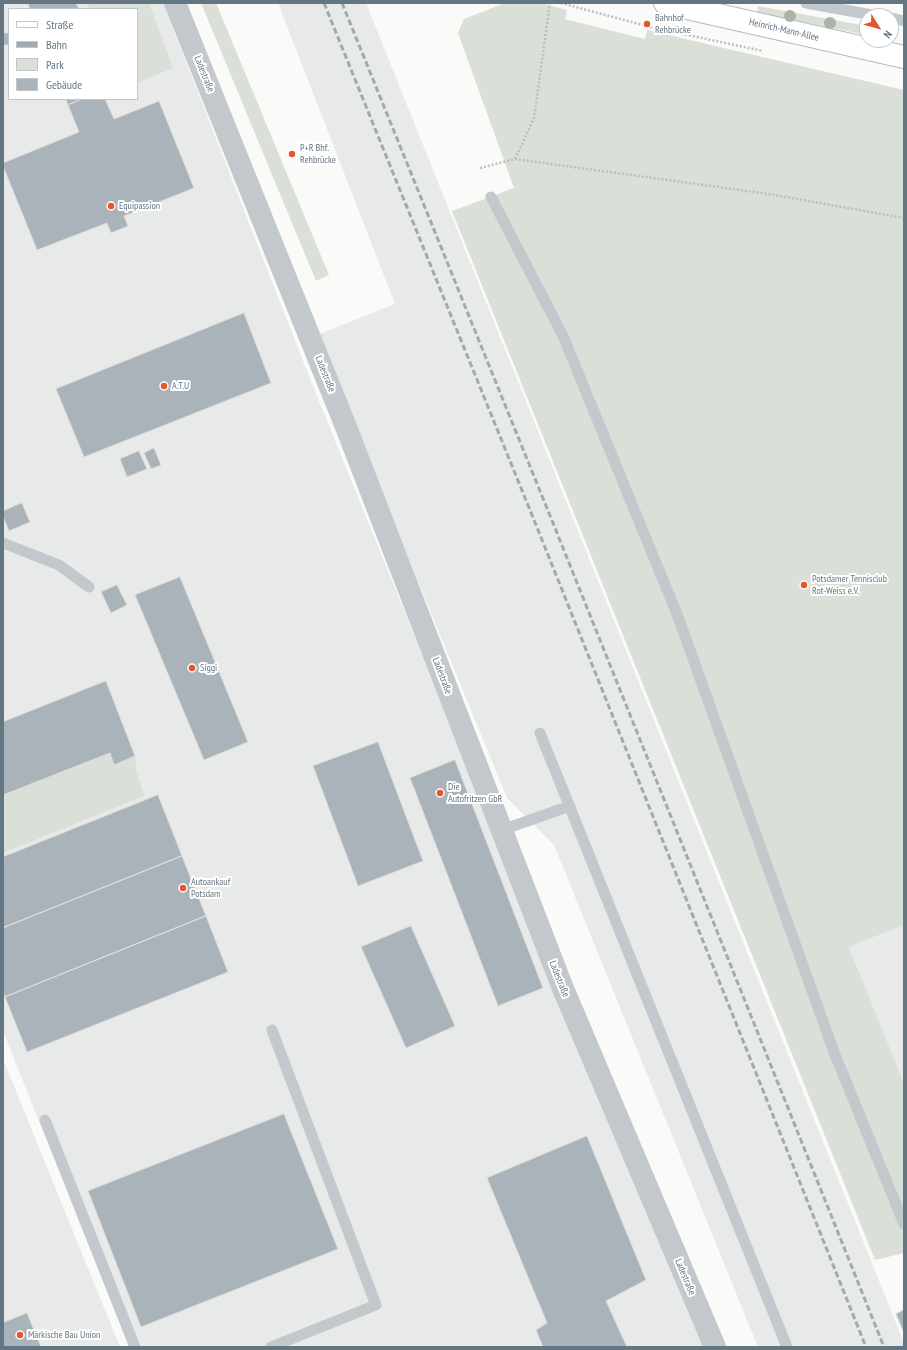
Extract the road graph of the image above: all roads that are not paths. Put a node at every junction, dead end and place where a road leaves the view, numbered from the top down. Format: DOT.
graph roads {
  1 [pos="176,3"];
  2 [pos="806,3"];
  3 [pos="679,4"];
  4 [pos="859,13"];
  5 [pos="904,57"];
  6 [pos="491,197"];
  7 [pos="3,543"];
  8 [pos="89,587"];
  9 [pos="540,733"];
  10 [pos="570,806"];
  11 [pos="502,830"];
  12 [pos="272,1030"];
  13 [pos="45,1120"];
  14 [pos="904,1224"];
  15 [pos="135,1347"];
  16 [pos="271,1347"];
  17 [pos="715,1347"];
  18 [pos="787,1347"];
  1 -- 11 [label="street, Ladestraße"];
  2 -- 4 [label="lane"];
  3 -- 5 [label="main road, Heinrich-Mann-Allee"];
  6 -- 14 [label="lane"];
  7 -- 8 [label="lane"];
  9 -- 10 [label="lane"];
  10 -- 11 [label="lane"];
  10 -- 18 [label="lane"];
  11 -- 17 [label="street, Ladestraße"];
  12 -- 16 [label="lane"];
  13 -- 15 [label="lane"];
}
